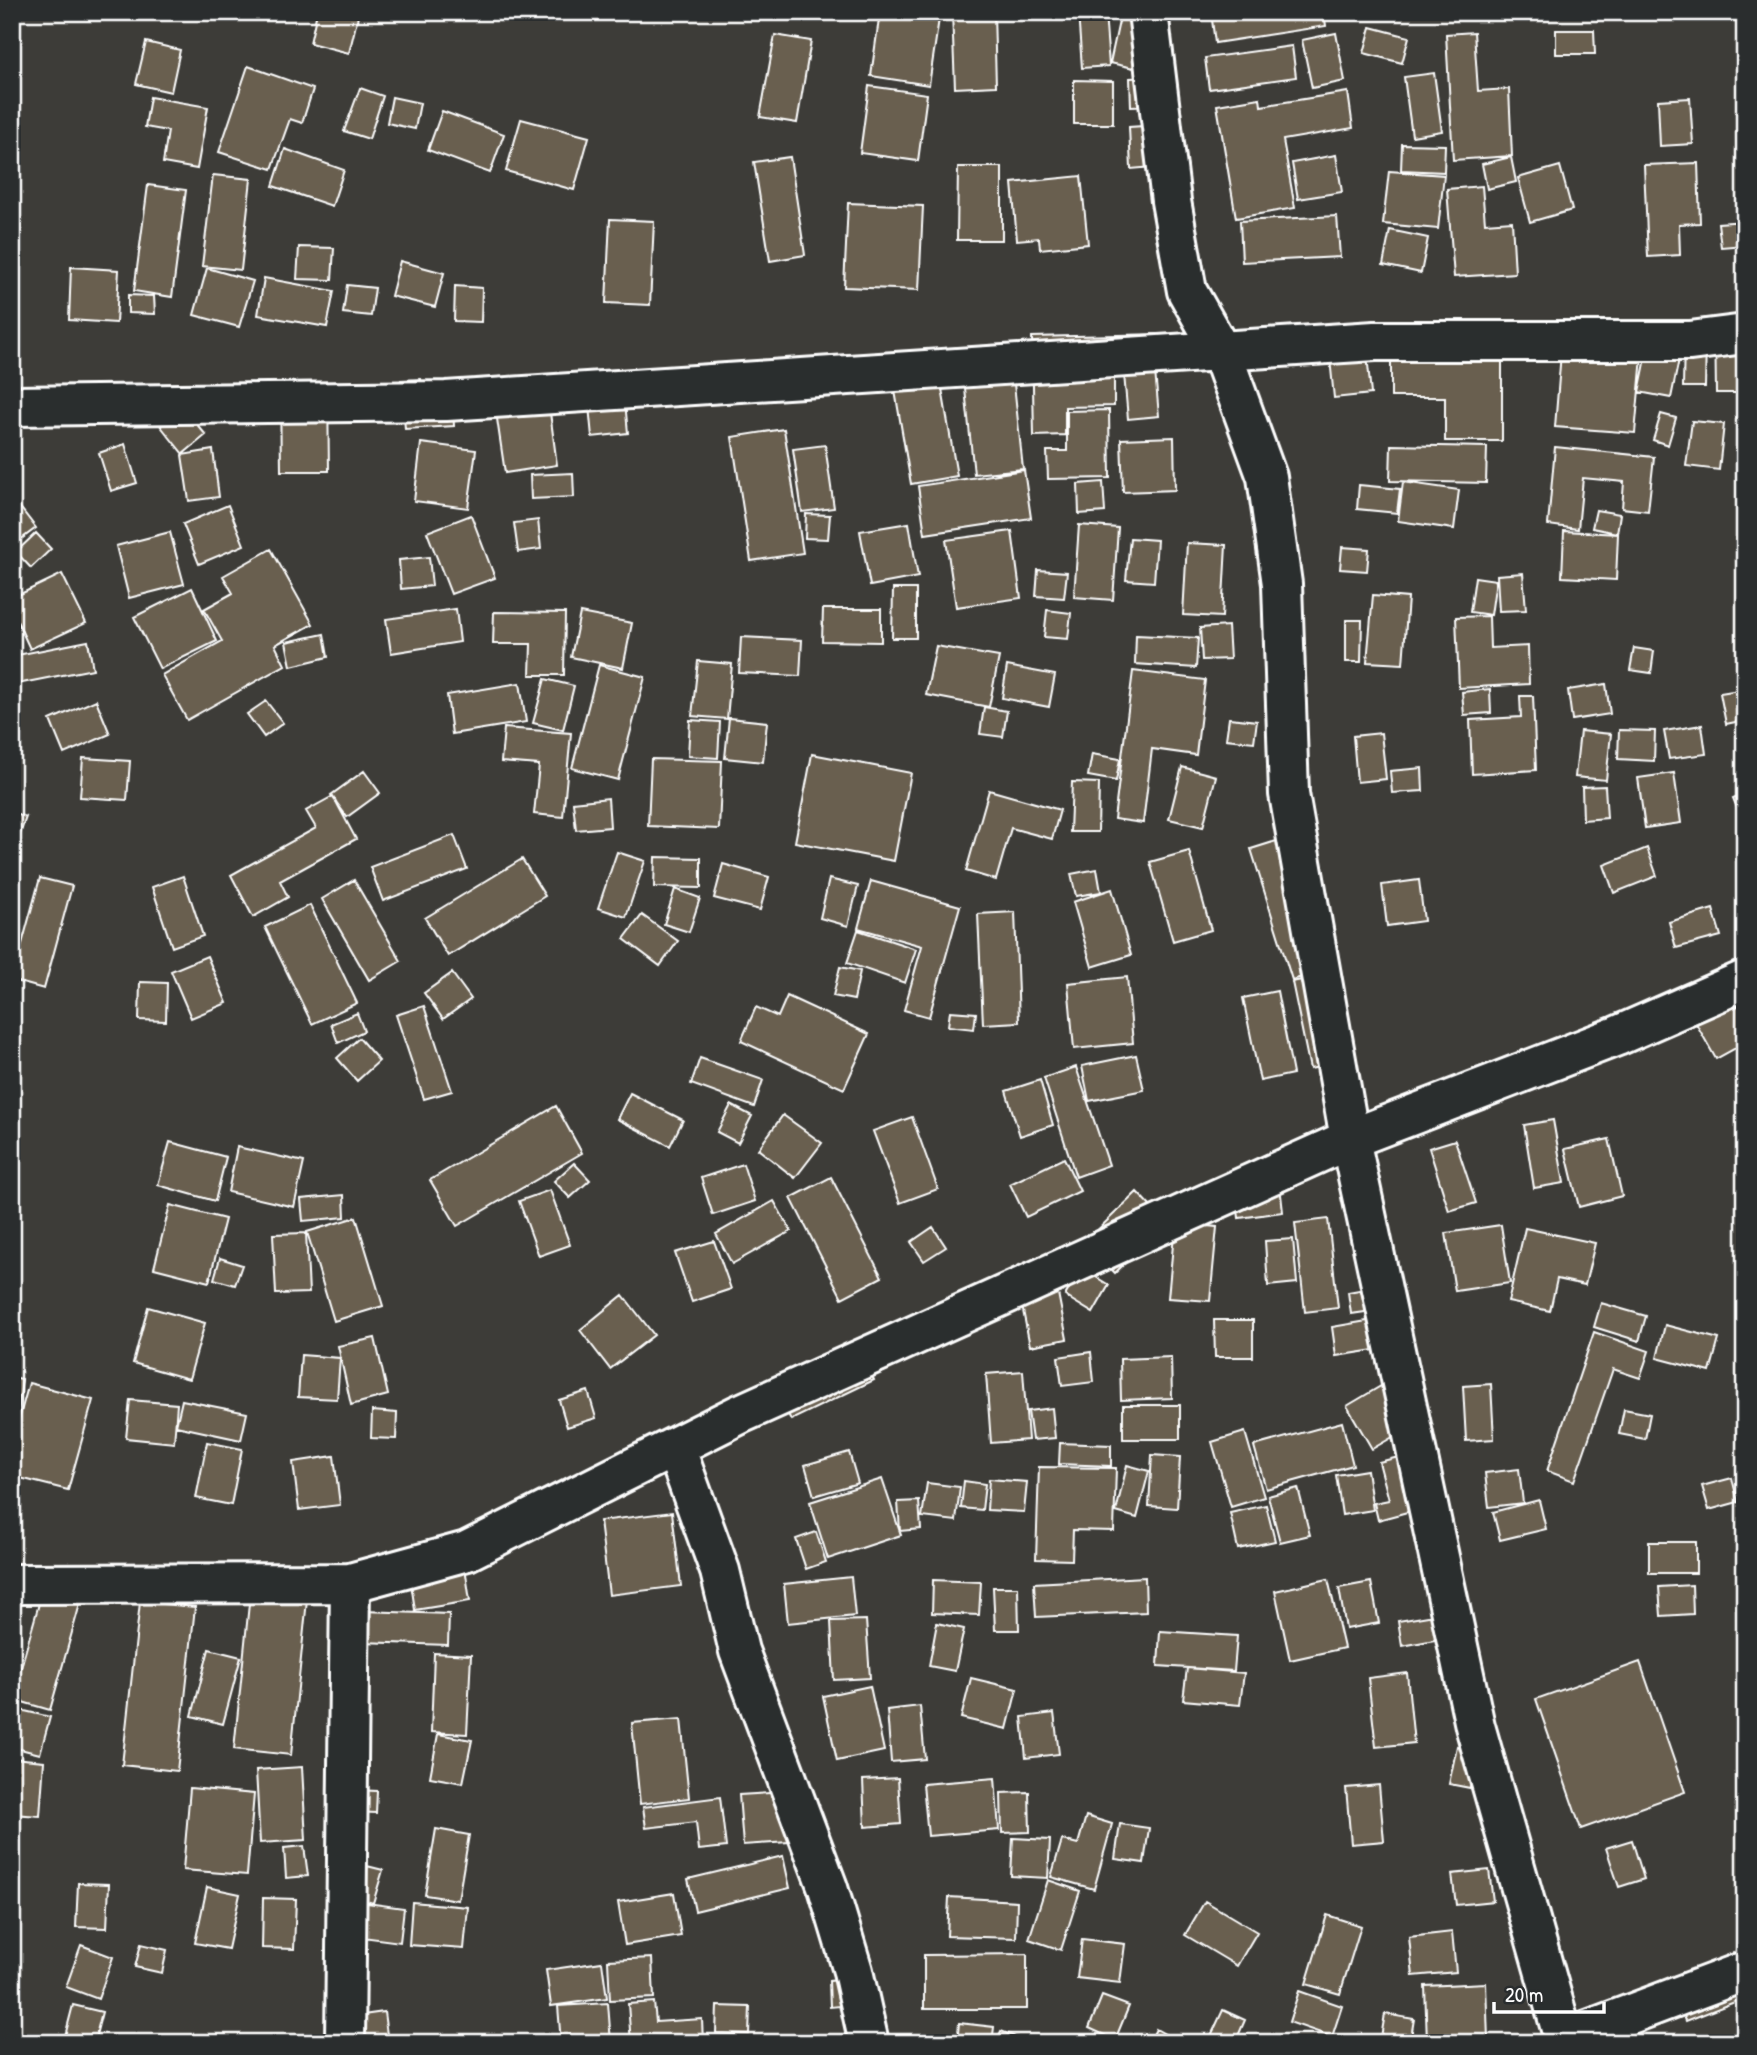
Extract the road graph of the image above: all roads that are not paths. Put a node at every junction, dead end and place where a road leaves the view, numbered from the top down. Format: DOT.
graph roads {
  1 [pos="1148,12"];
  2 [pos="1745,334"];
  3 [pos="1221,351"];
  4 [pos="12,406"];
  5 [pos="1745,979"];
  6 [pos="1350,1139"];
  7 [pos="675,1447"];
  8 [pos="350,1583"];
  9 [pos="12,1584"];
  10 [pos="1745,1971"];
  11 [pos="1565,2041"];
  12 [pos="345,2043"];
  13 [pos="869,2043"];
  1 -- 3 [label="street"];
  2 -- 3 [label="street"];
  3 -- 4 [label="street"];
  3 -- 6 [label="street"];
  5 -- 6 [label="street"];
  6 -- 7 [label="street"];
  6 -- 11 [label="street"];
  7 -- 8 [label="street"];
  7 -- 13 [label="street"];
  8 -- 9 [label="street"];
  8 -- 12 [label="street"];
  10 -- 11 [label="street"];
}
